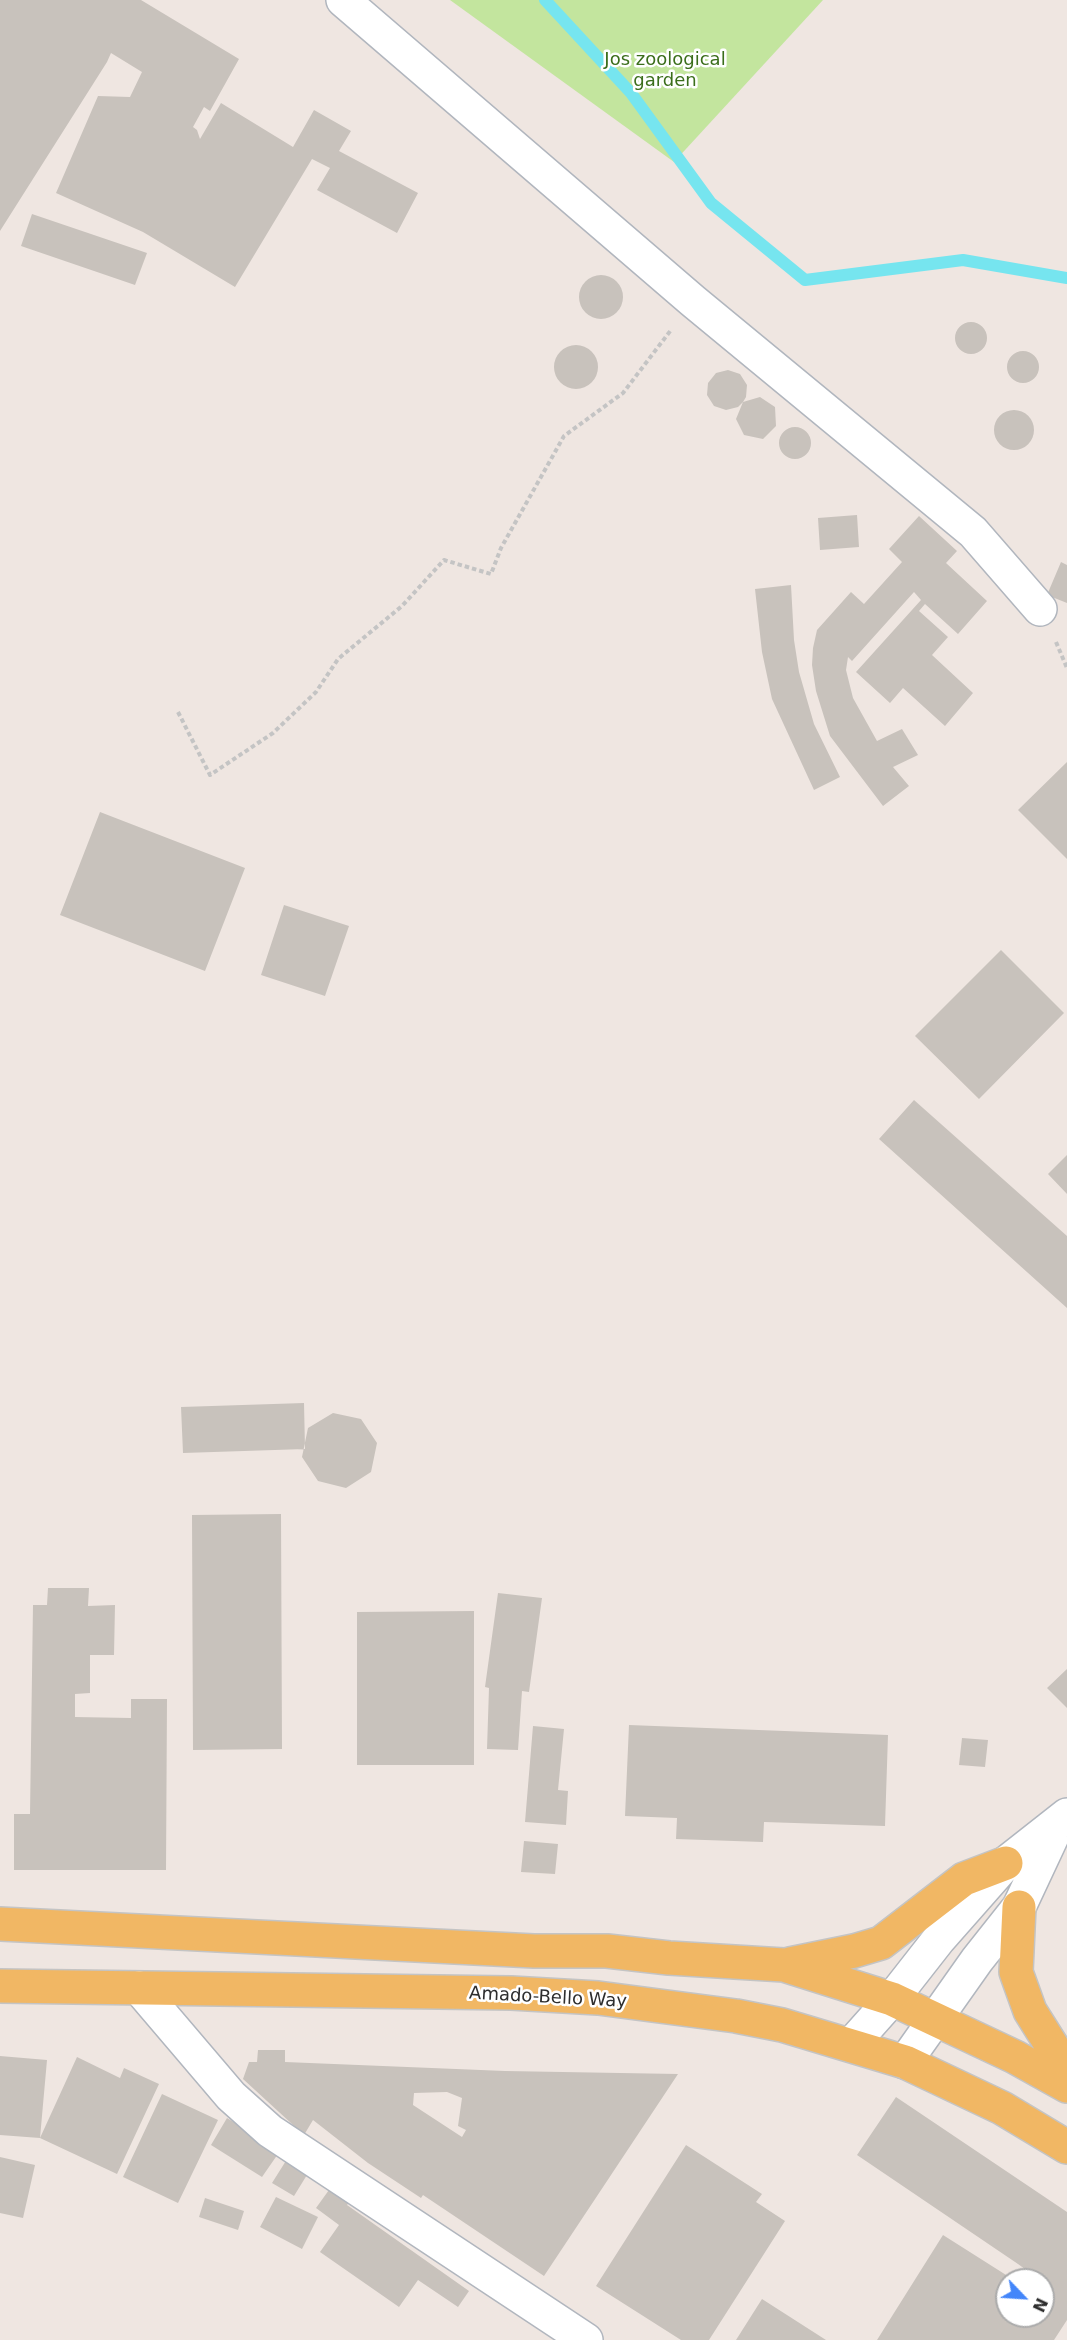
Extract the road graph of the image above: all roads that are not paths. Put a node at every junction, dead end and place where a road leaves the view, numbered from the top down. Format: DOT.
graph roads {
  1 [pos="343,0"];
  2 [pos="1040,609"];
  3 [pos="1062,1820"];
  4 [pos="1006,1863"];
  5 [pos="1019,1906"];
  6 [pos="0,1924"];
  7 [pos="784,1965"];
  8 [pos="0,1986"];
  9 [pos="140,1989"];
  10 [pos="892,1999"];
  11 [pos="934,2019"];
  12 [pos="851,2045"];
  13 [pos="905,2062"];
  14 [pos="1067,2070"];
  15 [pos="1067,2086"];
  16 [pos="1067,2147"];
  17 [pos="586,2340"];
  1 -- 2 [label="street"];
  3 -- 4 [label="street"];
  3 -- 5 [label="street"];
  4 -- 7 [label="main road"];
  4 -- 10 [label="street"];
  5 -- 11 [label="street"];
  5 -- 14 [label="main road"];
  6 -- 7 [label="main road"];
  7 -- 10 [label="main road"];
  8 -- 9 [label="main road, Amado-Bello Way"];
  9 -- 12 [label="main road, Amado-Bello Way"];
  9 -- 17 [label="street"];
  10 -- 11 [label="main road"];
  10 -- 12 [label="street"];
  11 -- 13 [label="street"];
  11 -- 15 [label="main road"];
  12 -- 13 [label="main road, Amado-Bello Way"];
  13 -- 16 [label="main road, Amado-Bello Way"];
}
